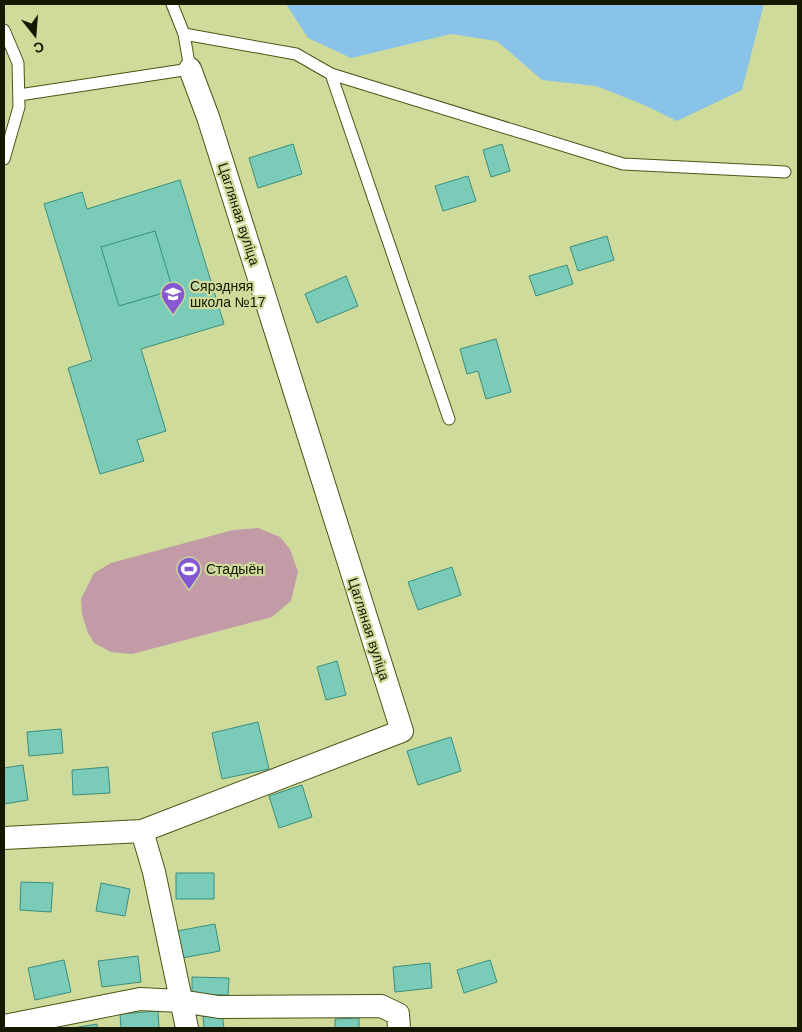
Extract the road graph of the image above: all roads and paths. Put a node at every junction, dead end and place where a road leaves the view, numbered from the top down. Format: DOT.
graph roads {
  1 [pos="172,4"];
  2 [pos="4,30"];
  3 [pos="184,34"];
  4 [pos="190,69"];
  5 [pos="331,74"];
  6 [pos="19,95"];
  7 [pos="4,159"];
  8 [pos="785,172"];
  9 [pos="448,418"];
  10 [pos="142,831"];
  11 [pos="4,838"];
  12 [pos="180,1001"];
  13 [pos="4,1026"];
  14 [pos="187,1028"];
  15 [pos="399,1028"];
  1 -- 3 [label="lane"];
  2 -- 6 [label="lane"];
  3 -- 4 [label="lane"];
  3 -- 5 [label="lane"];
  4 -- 6 [label="lane"];
  4 -- 10 [label="street, Цагляная вуліца"];
  5 -- 8 [label="lane"];
  5 -- 9 [label="lane"];
  6 -- 7 [label="lane"];
  10 -- 11 [label="street"];
  10 -- 12 [label="street"];
  12 -- 13 [label="street"];
  12 -- 14 [label="street"];
  12 -- 15 [label="street"];
}
